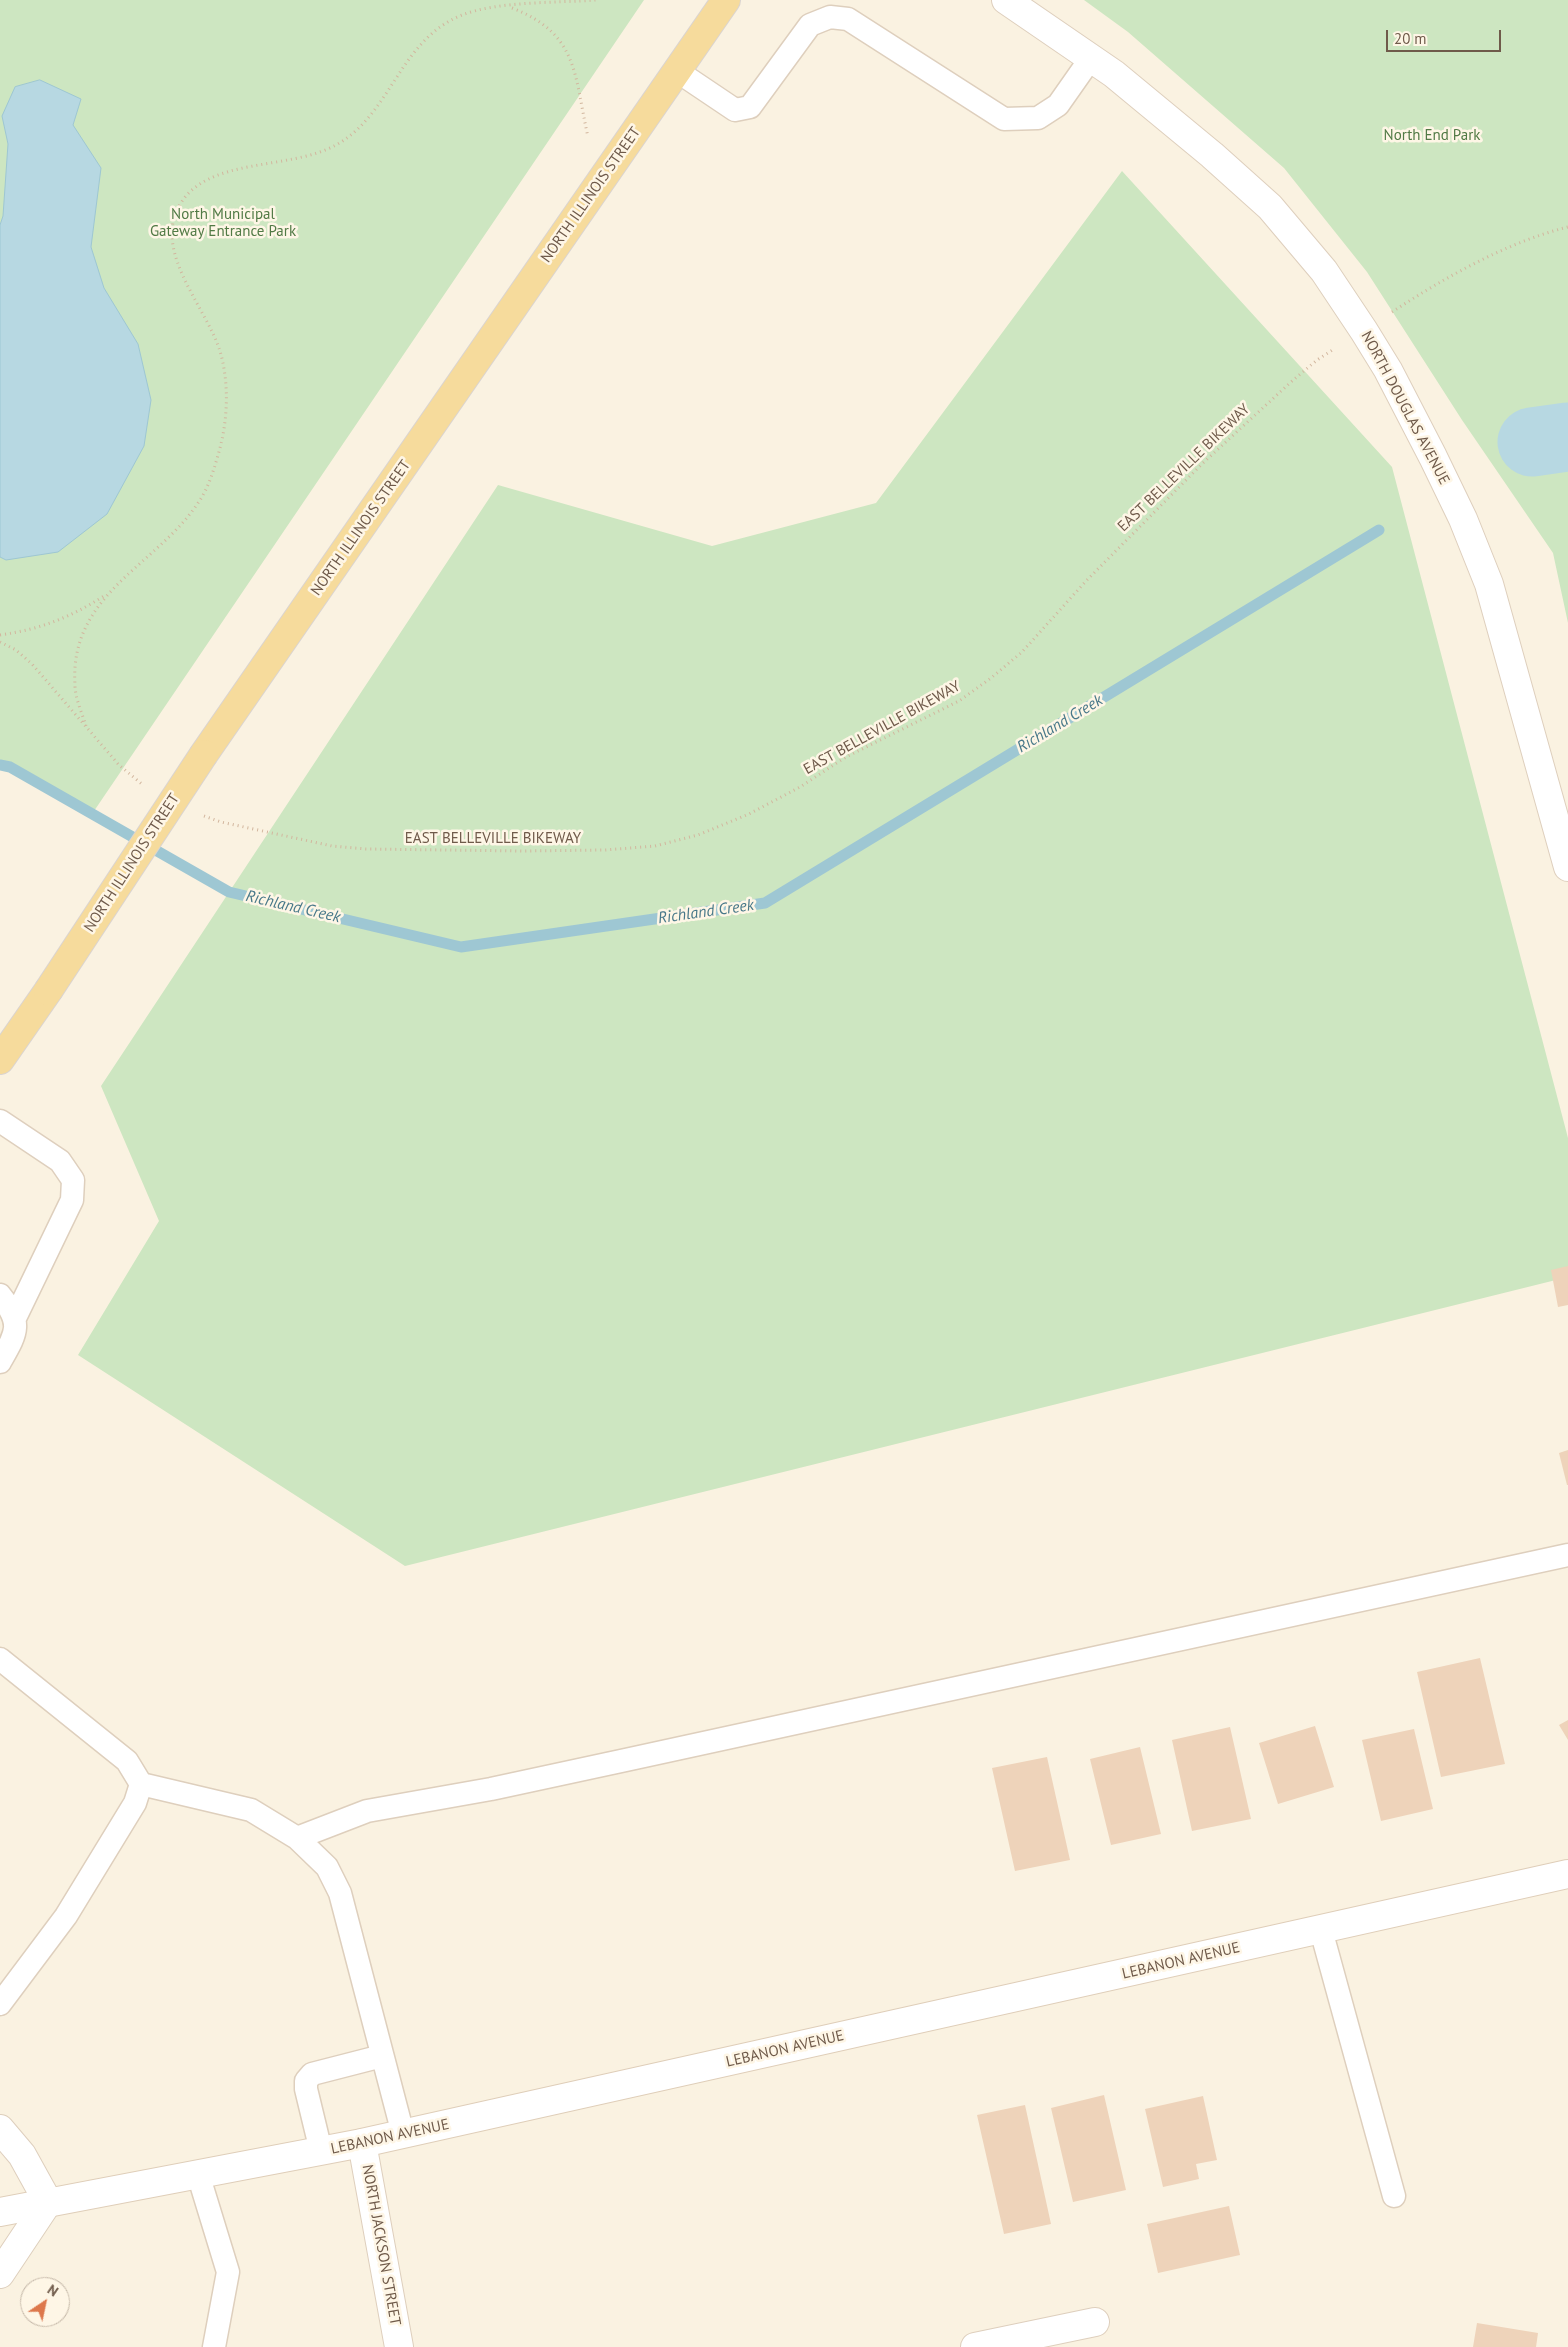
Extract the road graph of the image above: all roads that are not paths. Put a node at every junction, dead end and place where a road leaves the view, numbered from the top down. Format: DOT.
graph roads {
  1 [pos="726,0"];
  2 [pos="1006,0"];
  3 [pos="1090,58"];
  4 [pos="677,71"];
  5 [pos="1568,867"];
  6 [pos="0,1060"];
  7 [pos="0,1121"];
  8 [pos="0,1295"];
  9 [pos="16,1318"];
  10 [pos="0,1362"];
  11 [pos="1568,1555"];
  12 [pos="0,1659"];
  13 [pos="141,1784"];
  14 [pos="297,1838"];
  15 [pos="1568,1874"];
  16 [pos="1321,1930"];
  17 [pos="0,2004"];
  18 [pos="382,2056"];
  19 [pos="0,2129"];
  20 [pos="402,2134"];
  21 [pos="362,2143"];
  22 [pos="322,2151"];
  23 [pos="198,2174"];
  24 [pos="1394,2196"];
  25 [pos="48,2202"];
  26 [pos="0,2212"];
  27 [pos="0,2274"];
  28 [pos="1095,2322"];
  29 [pos="214,2347"];
  30 [pos="399,2347"];
  31 [pos="975,2347"];
  1 -- 4 [label="main road, NORTH ILLINOIS STREET"];
  2 -- 3 [label="main road, NORTH DOUGLAS AVENUE"];
  3 -- 4 [label="lane"];
  3 -- 5 [label="main road, NORTH DOUGLAS AVENUE"];
  4 -- 6 [label="main road, NORTH ILLINOIS STREET, bridge"];
  7 -- 9 [label="lane"];
  8 -- 9 [label="lane"];
  9 -- 10 [label="lane"];
  11 -- 14 [label="lane"];
  12 -- 13 [label="lane"];
  13 -- 14 [label="lane"];
  13 -- 17 [label="lane"];
  14 -- 18 [label="lane"];
  15 -- 16 [label="main road, LEBANON AVENUE"];
  16 -- 20 [label="main road, LEBANON AVENUE"];
  16 -- 24 [label="lane"];
  18 -- 20 [label="lane"];
  18 -- 22 [label="lane"];
  19 -- 25 [label="main road"];
  20 -- 21 [label="main road, LEBANON AVENUE"];
  21 -- 22 [label="main road, LEBANON AVENUE"];
  21 -- 30 [label="main road, NORTH JACKSON STREET"];
  22 -- 23 [label="main road, LEBANON AVENUE"];
  23 -- 25 [label="main road, LEBANON AVENUE"];
  23 -- 29 [label="lane"];
  25 -- 26 [label="main road, LEBANON AVENUE"];
  25 -- 27 [label="main road"];
  28 -- 31 [label="main road"];
}
